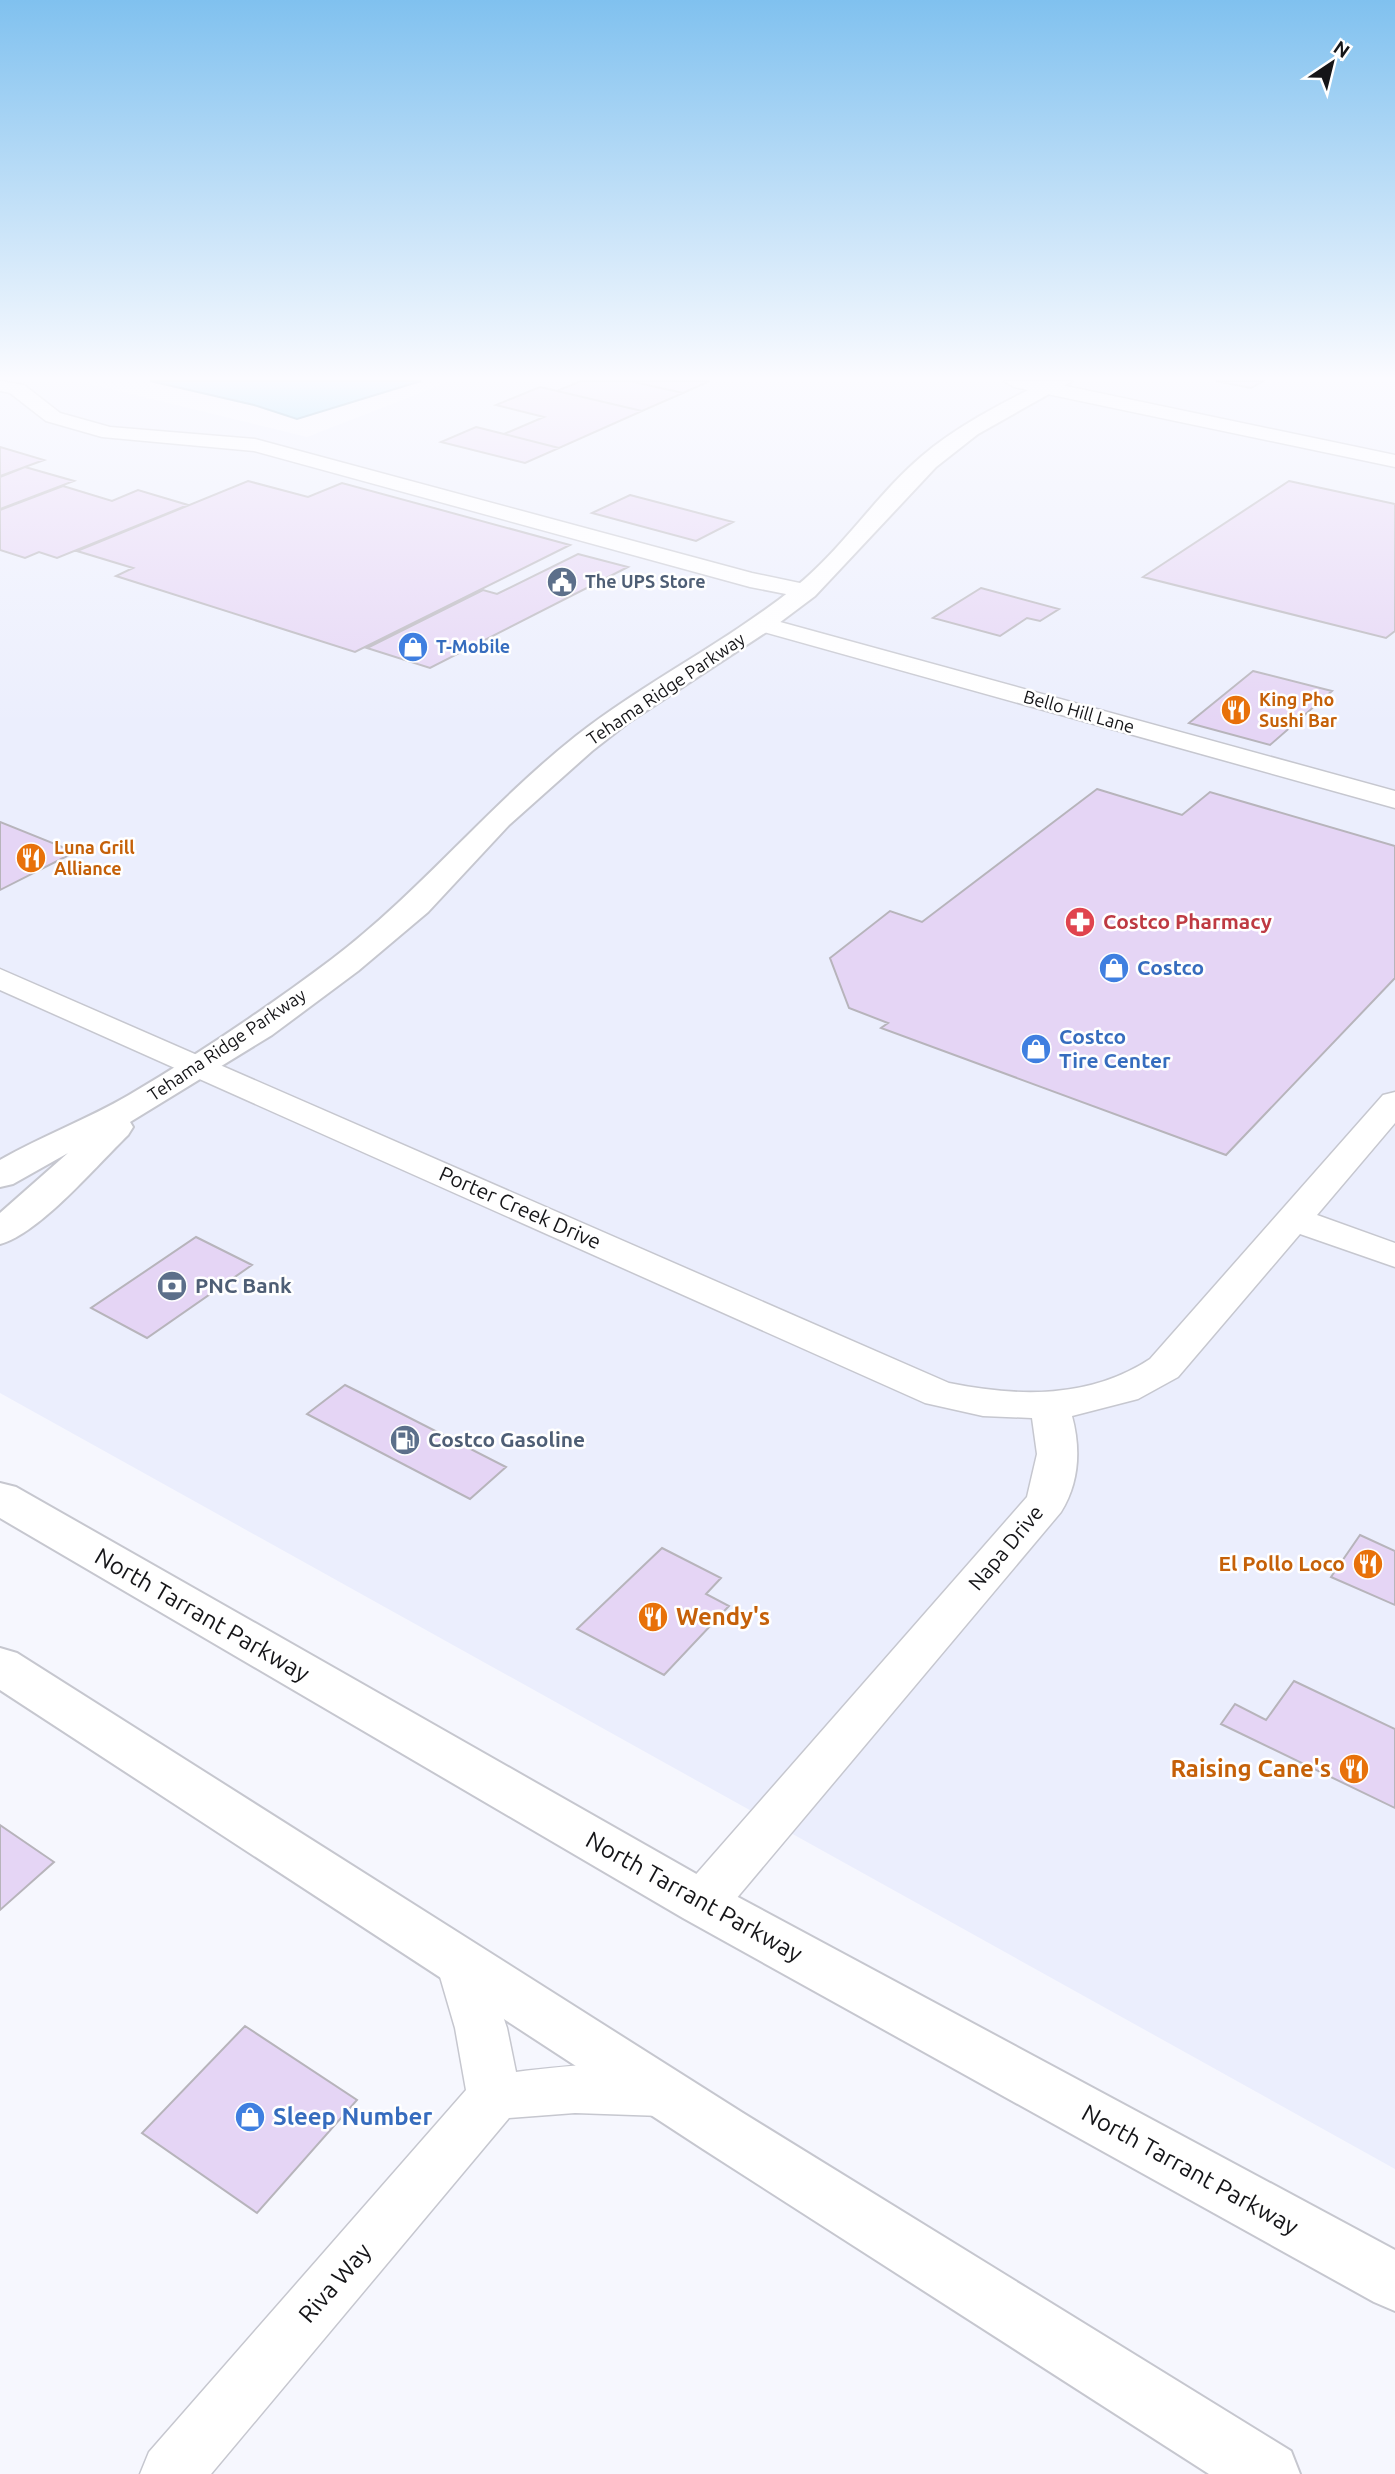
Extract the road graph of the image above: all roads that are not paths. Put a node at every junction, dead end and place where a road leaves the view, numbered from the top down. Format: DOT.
graph roads {
  1 [pos="444,496"];
  2 [pos="895,496"];
  3 [pos="806,591"];
  4 [pos="762,624"];
  5 [pos="1395,800"];
  6 [pos="0,978"];
  7 [pos="199,1066"];
  8 [pos="1395,1102"];
  9 [pos="139,1104"];
  10 [pos="0,1176"];
  11 [pos="1294,1219"];
  12 [pos="0,1231"];
  13 [pos="1395,1256"];
  14 [pos="1049,1406"];
  15 [pos="0,1498"];
  16 [pos="0,1666"];
  17 [pos="702,1903"];
  18 [pos="462,1963"];
  19 [pos="499,2091"];
  20 [pos="663,2092"];
  21 [pos="1395,2282"];
  22 [pos="171,2474"];
  23 [pos="1268,2474"];
  1 -- 3 [label="street"];
  2 -- 3 [label="street, Tehama Ridge Parkway"];
  3 -- 4 [label="street, Tehama Ridge Parkway"];
  4 -- 5 [label="street, Bello Hill Lane"];
  4 -- 7 [label="street, Tehama Ridge Parkway"];
  6 -- 7 [label="street, Porter Creek Drive"];
  7 -- 9 [label="street, Tehama Ridge Parkway"];
  7 -- 14 [label="street, Porter Creek Drive"];
  8 -- 11 [label="street"];
  9 -- 10 [label="street, Tehama Ridge Parkway"];
  9 -- 12 [label="street, Tehama Ridge Parkway"];
  11 -- 13 [label="street"];
  11 -- 14 [label="street"];
  14 -- 17 [label="street, Napa Drive"];
  15 -- 17 [label="street, North Tarrant Parkway"];
  16 -- 18 [label="street"];
  17 -- 21 [label="street, North Tarrant Parkway"];
  18 -- 19 [label="street"];
  18 -- 20 [label="street"];
  19 -- 20 [label="street"];
  19 -- 22 [label="street, Riva Way"];
  20 -- 23 [label="street"];
}
